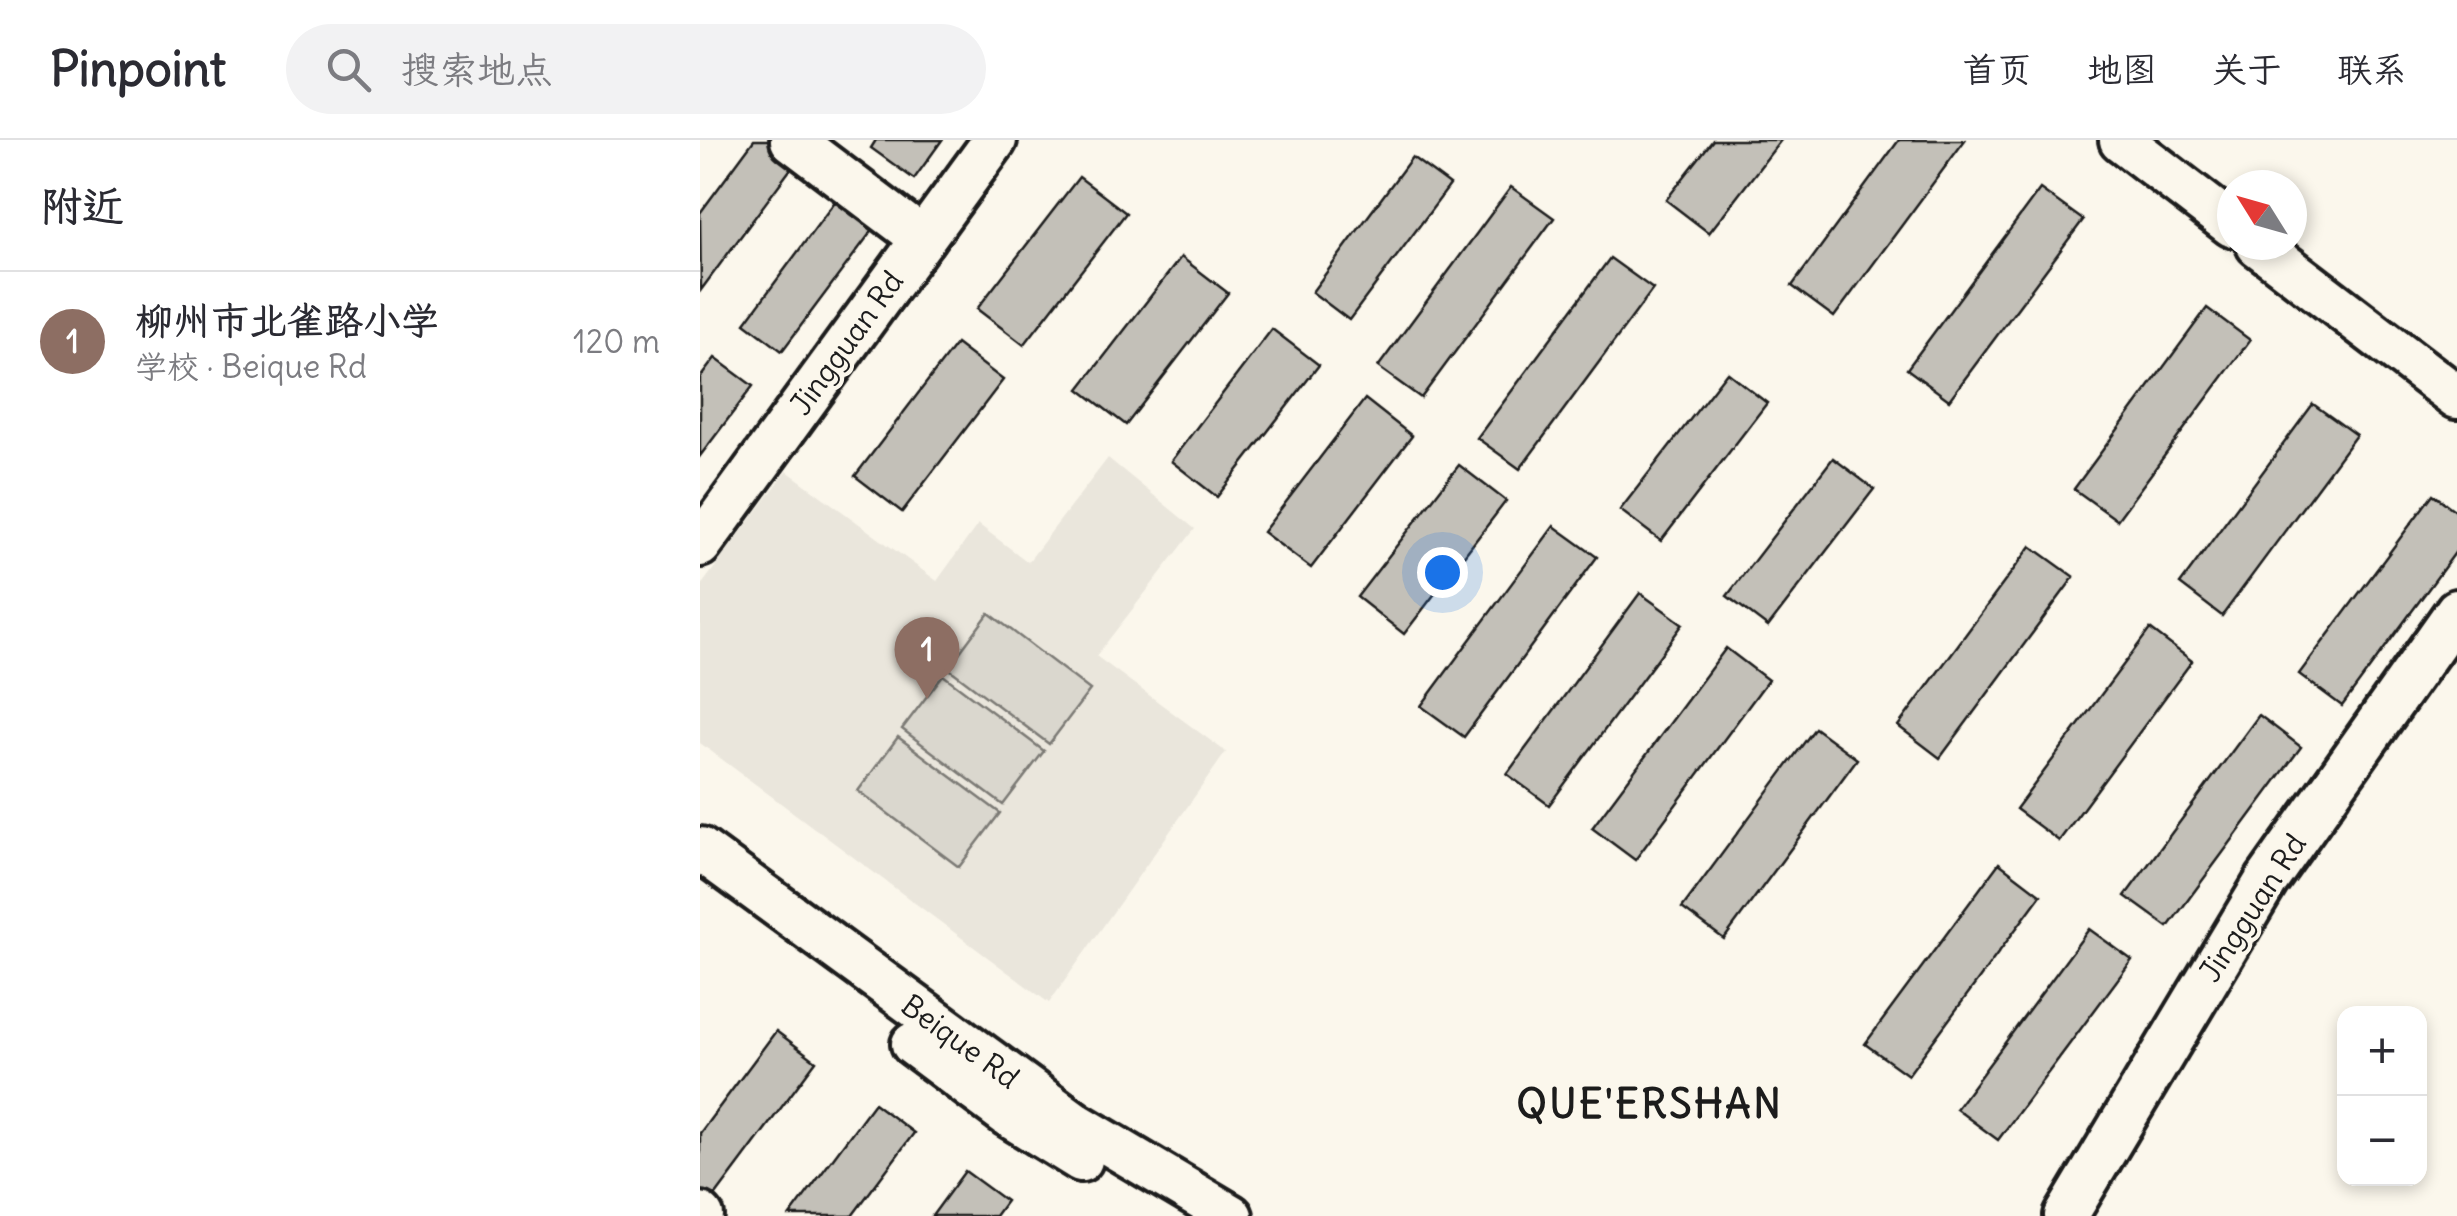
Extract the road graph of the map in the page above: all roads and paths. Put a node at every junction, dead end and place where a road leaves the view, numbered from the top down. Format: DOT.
graph roads {
  1 [pos="792,140"];
  2 [pos="995,140"];
  3 [pos="2120,140"];
  4 [pos="2217,214"];
  5 [pos="923,239"];
  6 [pos="2278,260"];
  7 [pos="2457,397"];
  8 [pos="700,545"];
  9 [pos="2457,611"];
  10 [pos="700,849"];
  11 [pos="700,886"];
  12 [pos="1172,1216"];
  13 [pos="1232,1216"];
  14 [pos="2066,1216"];
  1 -- 5 [label="street"];
  2 -- 5 [label="street, Jingguan Rd"];
  3 -- 4 [label="street"];
  5 -- 8 [label="street, Jingguan Rd"];
  6 -- 7 [label="street"];
  9 -- 14 [label="street, Jingguan Rd"];
  10 -- 13 [label="street, Beique Rd"];
  11 -- 12 [label="street"];
}
